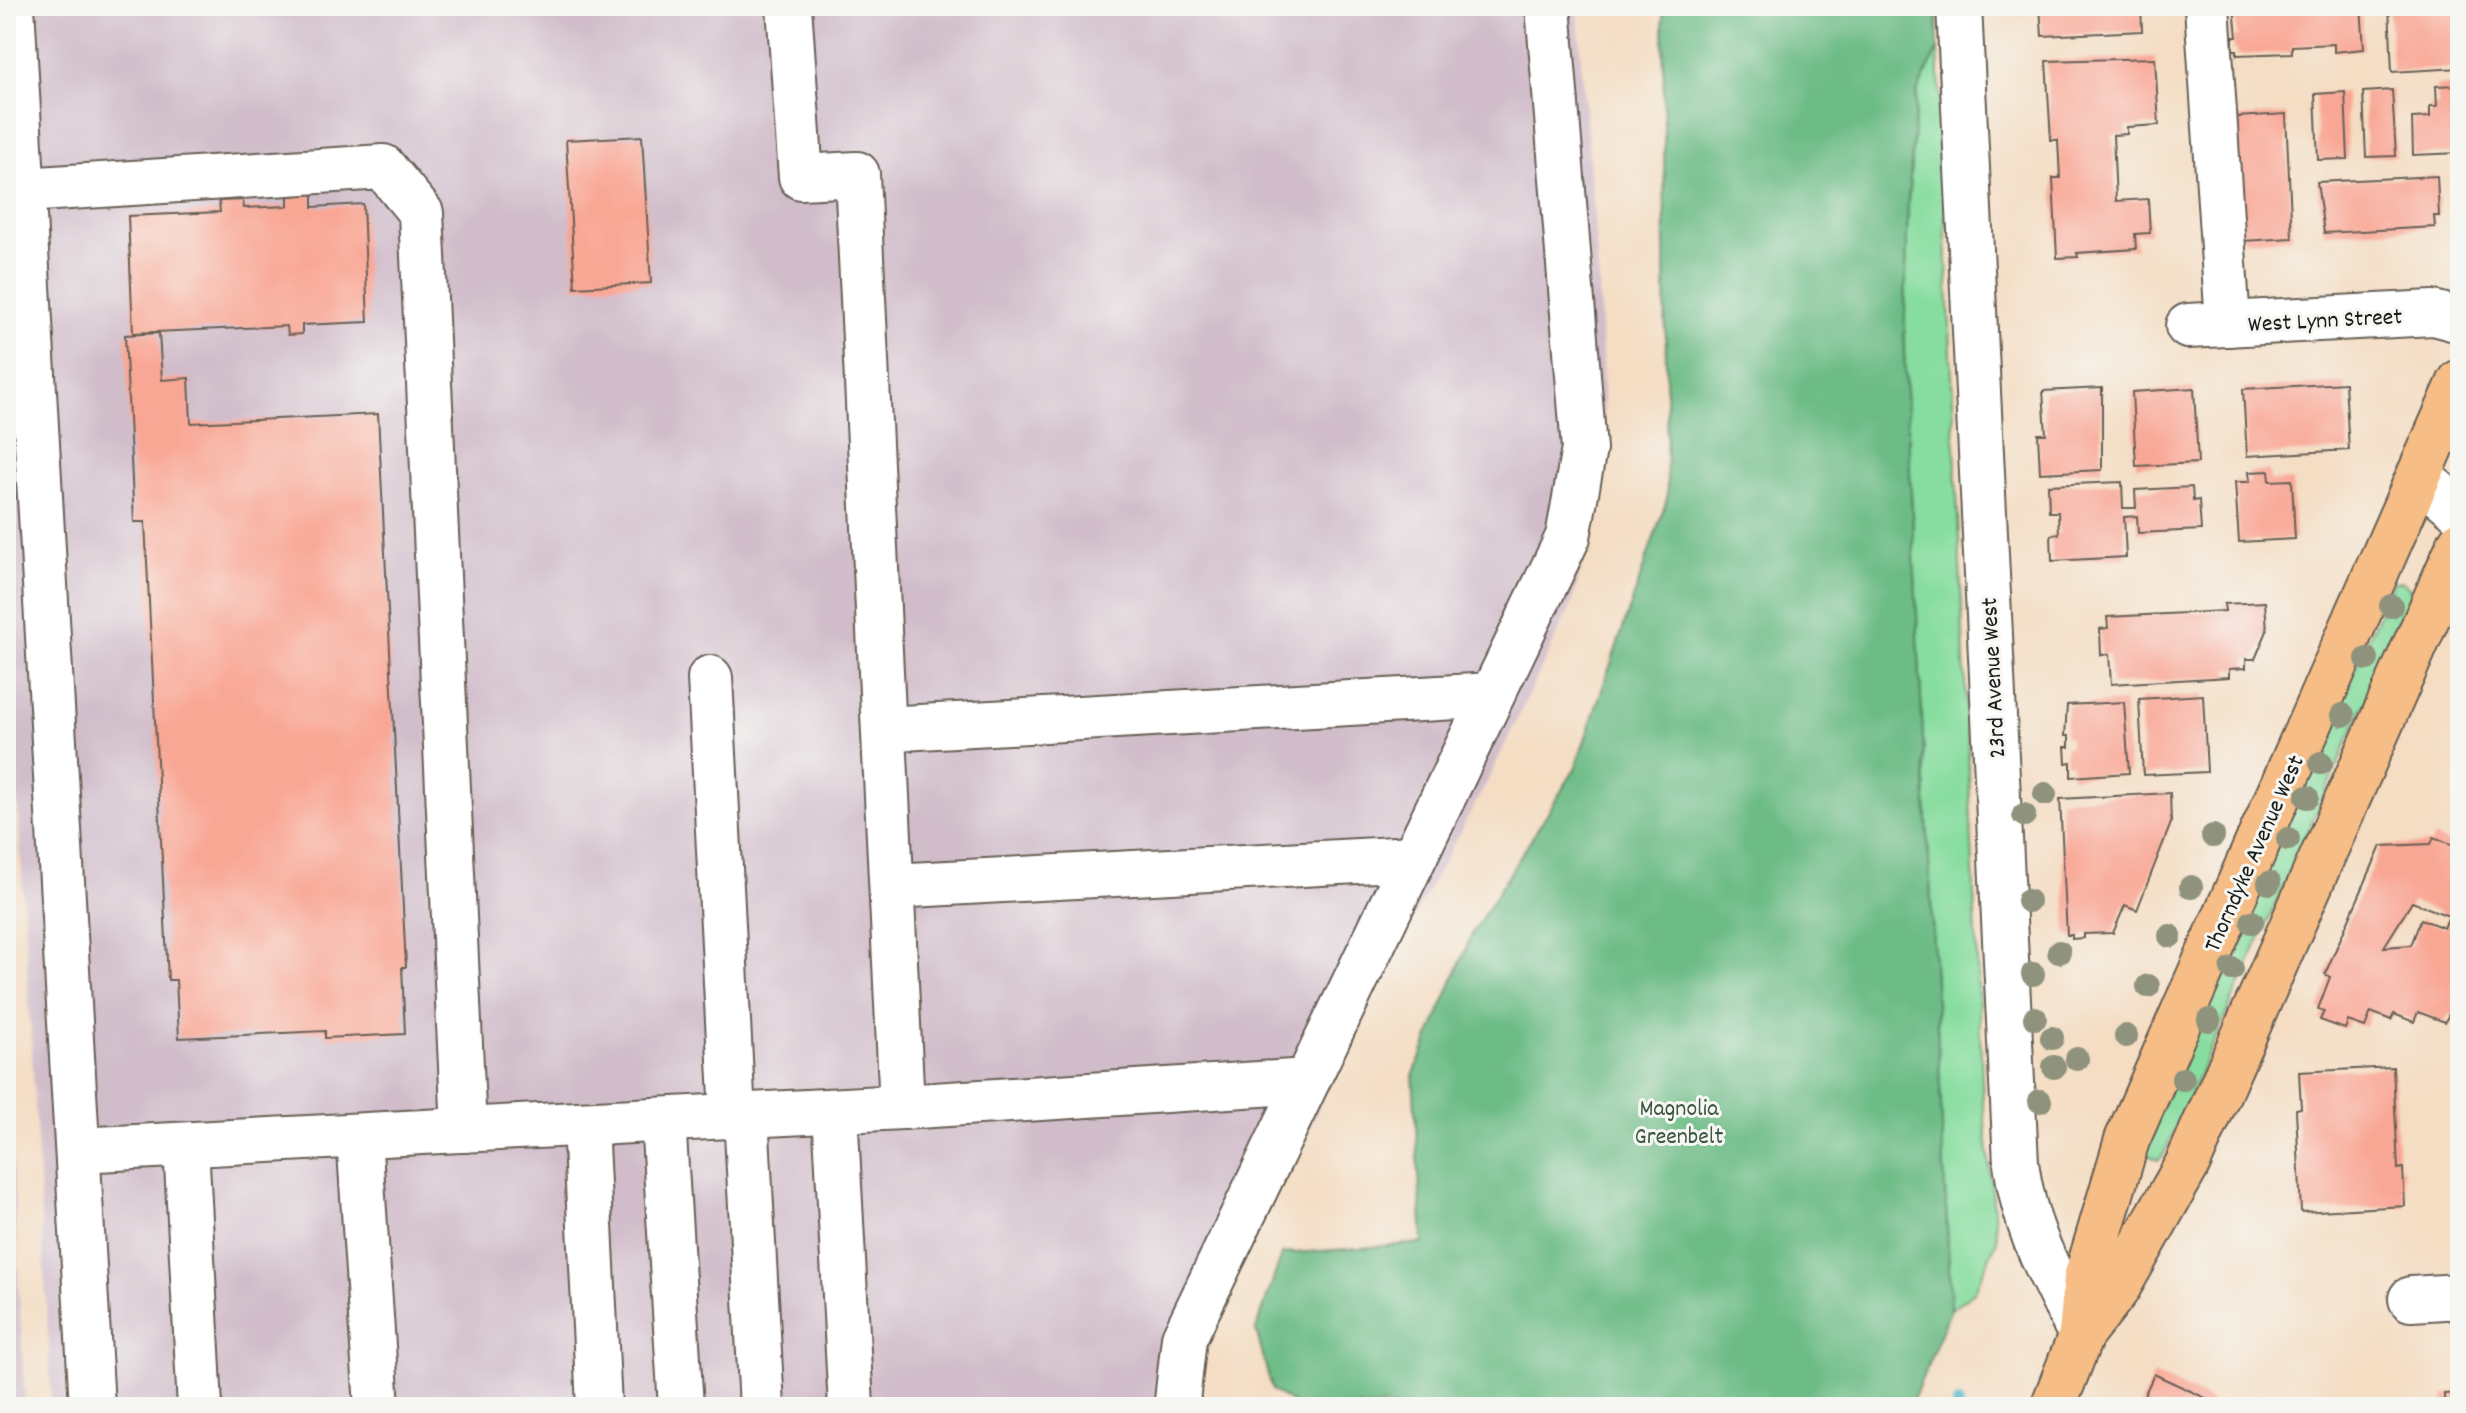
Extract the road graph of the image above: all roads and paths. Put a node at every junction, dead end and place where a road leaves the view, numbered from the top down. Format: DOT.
graph roads {
  1 [pos="12,6"];
  2 [pos="789,6"];
  3 [pos="1548,6"];
  4 [pos="1959,6"];
  5 [pos="2207,6"];
  6 [pos="23,190"];
  7 [pos="2460,320"];
  8 [pos="2460,382"];
  9 [pos="2419,477"];
  10 [pos="2460,511"];
  11 [pos="2460,543"];
  12 [pos="710,678"];
  13 [pos="1492,695"];
  14 [pos="884,729"];
  15 [pos="1413,858"];
  16 [pos="892,886"];
  17 [pos="1307,1081"];
  18 [pos="902,1107"];
  19 [pos="835,1111"];
  20 [pos="740,1116"];
  21 [pos="663,1120"];
  22 [pos="585,1124"];
  23 [pos="464,1130"];
  24 [pos="359,1136"];
  25 [pos="186,1145"];
  26 [pos="78,1150"];
  27 [pos="2460,1296"];
  28 [pos="2411,1299"];
  29 [pos="2081,1335"];
  30 [pos="92,1407"];
  31 [pos="200,1407"];
  32 [pos="377,1407"];
  33 [pos="599,1407"];
  34 [pos="681,1407"];
  35 [pos="762,1407"];
  36 [pos="851,1407"];
  37 [pos="1180,1407"];
  38 [pos="2053,1407"];
  1 -- 6 [label="street"];
  2 -- 14 [label="street"];
  3 -- 13 [label="street"];
  4 -- 29 [label="street, 23rd Avenue West"];
  5 -- 7 [label="street, West Lynn Street"];
  6 -- 23 [label="street"];
  6 -- 26 [label="street"];
  8 -- 9 [label="main road, Thorndyke Avenue West"];
  9 -- 10 [label="street"];
  9 -- 29 [label="main road, Thorndyke Avenue West"];
  11 -- 29 [label="main road, Thorndyke Avenue West"];
  12 -- 20 [label="street"];
  13 -- 14 [label="street"];
  13 -- 15 [label="street"];
  14 -- 16 [label="street"];
  15 -- 16 [label="street"];
  15 -- 17 [label="street"];
  16 -- 18 [label="street"];
  17 -- 18 [label="street"];
  17 -- 37 [label="street"];
  18 -- 19 [label="street"];
  19 -- 20 [label="street"];
  19 -- 36 [label="street"];
  20 -- 21 [label="street"];
  20 -- 35 [label="street"];
  21 -- 22 [label="street"];
  21 -- 34 [label="street"];
  22 -- 23 [label="street"];
  22 -- 33 [label="street"];
  23 -- 24 [label="street"];
  24 -- 25 [label="street"];
  24 -- 32 [label="street"];
  25 -- 26 [label="street"];
  25 -- 31 [label="street"];
  26 -- 30 [label="street"];
  27 -- 28 [label="street"];
  29 -- 38 [label="main road, Thorndyke Avenue West"];
}
